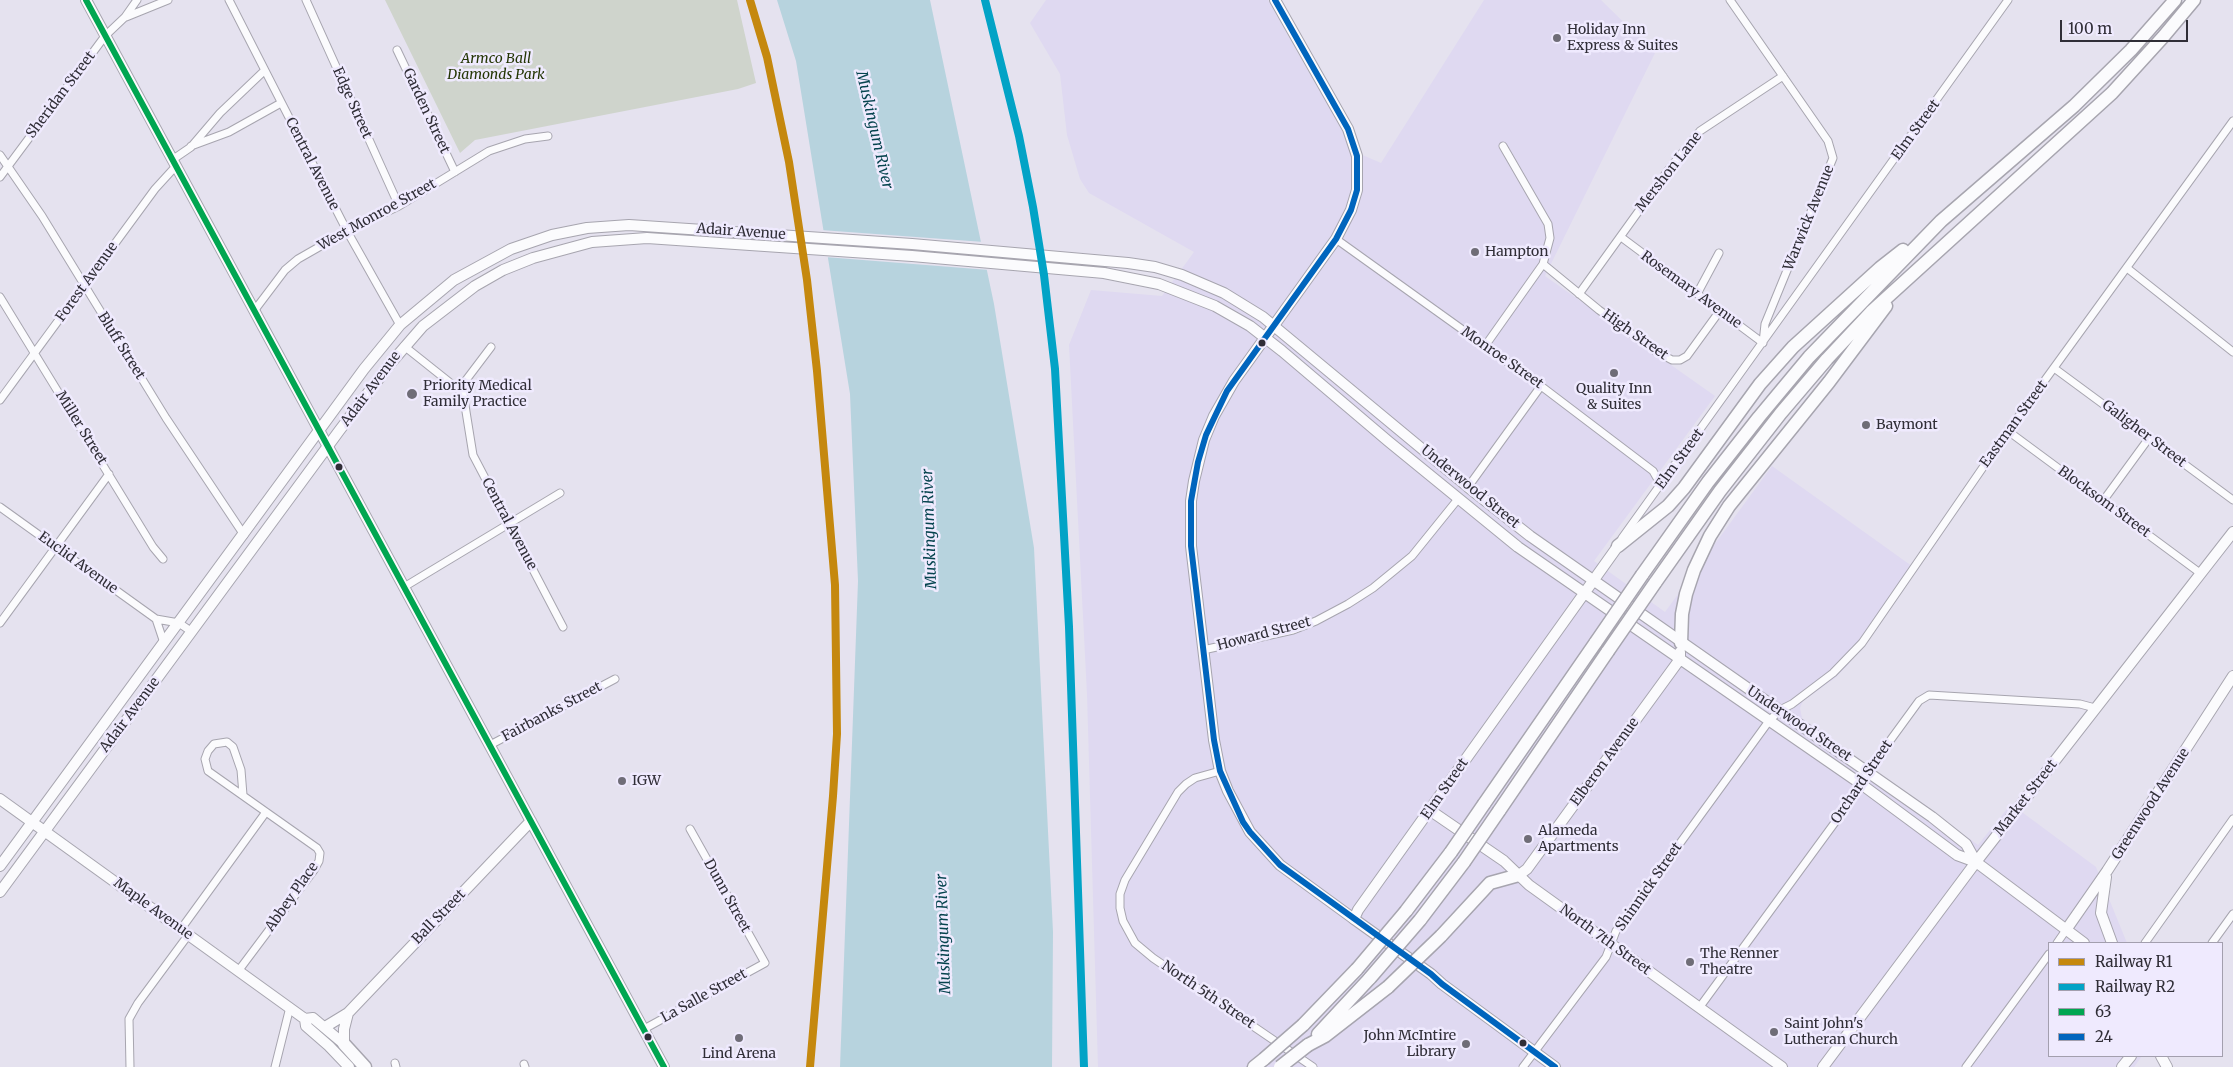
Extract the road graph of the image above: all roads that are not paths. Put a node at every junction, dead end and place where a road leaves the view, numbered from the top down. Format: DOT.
graph roads {
  1 [pos="86,0"];
  2 [pos="137,0"];
  3 [pos="168,0"];
  4 [pos="229,0"];
  5 [pos="306,0"];
  6 [pos="1275,0"];
  7 [pos="1730,0"];
  8 [pos="2008,0"];
  9 [pos="2175,0"];
  10 [pos="2194,0"];
  11 [pos="125,17"];
  12 [pos="105,36"];
  13 [pos="397,50"];
  14 [pos="264,71"];
  15 [pos="1783,76"];
  16 [pos="281,103"];
  17 [pos="2233,121"];
  18 [pos="548,136"];
  19 [pos="1503,146"];
  20 [pos="191,147"];
  21 [pos="0,155"];
  22 [pos="174,163"];
  23 [pos="8,166"];
  24 [pos="455,172"];
  25 [pos="0,177"];
  26 [pos="399,206"];
  27 [pos="1941,221"];
  28 [pos="347,231"];
  29 [pos="1621,237"];
  30 [pos="1336,239"];
  31 [pos="912,244"];
  32 [pos="1719,253"];
  33 [pos="912,256"];
  34 [pos="1543,264"];
  35 [pos="2127,268"];
  36 [pos="84,286"];
  37 [pos="1900,287"];
  38 [pos="1579,294"];
  39 [pos="1697,294"];
  40 [pos="0,297"];
  41 [pos="254,311"];
  42 [pos="1719,312"];
  43 [pos="400,325"];
  44 [pos="1274,326"];
  45 [pos="1265,338"];
  46 [pos="1763,343"];
  47 [pos="404,346"];
  48 [pos="491,346"];
  49 [pos="1485,346"];
  50 [pos="2233,352"];
  51 [pos="35,353"];
  52 [pos="2054,368"];
  53 [pos="1541,386"];
  54 [pos="460,388"];
  55 [pos="0,400"];
  56 [pos="320,430"];
  57 [pos="2008,431"];
  58 [pos="2149,438"];
  59 [pos="328,445"];
  60 [pos="110,474"];
  61 [pos="1661,485"];
  62 [pos="1468,487"];
  63 [pos="560,493"];
  64 [pos="1458,499"];
  65 [pos="2233,500"];
  66 [pos="2103,501"];
  67 [pos="0,507"];
  68 [pos="510,524"];
  69 [pos="2233,532"];
  70 [pos="244,535"];
  71 [pos="1618,546"];
  72 [pos="56,548"];
  73 [pos="163,559"];
  74 [pos="2200,573"];
  75 [pos="1592,581"];
  76 [pos="404,587"];
  77 [pos="1584,593"];
  78 [pos="156,619"];
  79 [pos="0,623"];
  80 [pos="179,623"];
  81 [pos="563,627"];
  82 [pos="192,632"];
  83 [pos="164,643"];
  84 [pos="1681,643"];
  85 [pos="1203,650"];
  86 [pos="1680,660"];
  87 [pos="2233,678"];
  88 [pos="615,679"];
  89 [pos="2096,708"];
  90 [pos="1780,710"];
  91 [pos="1769,721"];
  92 [pos="490,745"];
  93 [pos="1220,770"];
  94 [pos="1869,771"];
  95 [pos="1861,784"];
  96 [pos="243,795"];
  97 [pos="0,798"];
  98 [pos="1431,811"];
  99 [pos="266,812"];
  100 [pos="2233,819"];
  101 [pos="531,821"];
  102 [pos="32,822"];
  103 [pos="690,828"];
  104 [pos="45,831"];
  105 [pos="1976,862"];
  106 [pos="0,866"];
  107 [pos="2107,871"];
  108 [pos="1519,875"];
  109 [pos="0,892"];
  110 [pos="2233,914"];
  111 [pos="1354,920"];
  112 [pos="2066,930"];
  113 [pos="185,932"];
  114 [pos="2058,942"];
  115 [pos="2083,942"];
  116 [pos="2112,942"];
  117 [pos="2146,942"];
  118 [pos="2213,942"];
  119 [pos="1611,944"];
  120 [pos="2048,955"];
  121 [pos="765,963"];
  122 [pos="239,970"];
  123 [pos="290,1007"];
  124 [pos="1699,1008"];
  125 [pos="348,1013"];
  126 [pos="305,1018"];
  127 [pos="325,1027"];
  128 [pos="644,1029"];
  129 [pos="344,1044"];
  130 [pos="1308,1045"];
  131 [pos="1535,1052"];
  132 [pos="2130,1057"];
  133 [pos="1259,1063"];
  134 [pos="130,1067"];
  135 [pos="275,1067"];
  136 [pos="349,1067"];
  137 [pos="365,1067"];
  138 [pos="664,1067"];
  139 [pos="1280,1067"];
  140 [pos="1313,1067"];
  141 [pos="1523,1067"];
  142 [pos="1555,1067"];
  143 [pos="1782,1067"];
  144 [pos="1823,1067"];
  145 [pos="1966,1067"];
  146 [pos="2122,1067"];
  1 -- 12 [label="main road"];
  2 -- 11 [label="street, Sheridan Street"];
  3 -- 11 [label="street, Sheridan Street"];
  4 -- 14 [label="street, Central Avenue"];
  5 -- 26 [label="street, Edge Street"];
  6 -- 30 [label="main road"];
  7 -- 15 [label="street, Warwick Avenue"];
  8 -- 46 [label="street, Elm Street"];
  9 -- 27 [label="highway"];
  10 -- 37 [label="highway"];
  11 -- 12 [label="street, Sheridan Street"];
  12 -- 22 [label="main road"];
  12 -- 23 [label="street, Sheridan Street"];
  13 -- 24 [label="street, Garden Street"];
  14 -- 16 [label="street, Central Avenue"];
  14 -- 20 [label="street, Forest Avenue"];
  15 -- 29 [label="street, Mershon Lane"];
  15 -- 46 [label="street, Warwick Avenue"];
  16 -- 20 [label="street, Forest Avenue"];
  16 -- 28 [label="street, Central Avenue"];
  17 -- 35 [label="street, Eastman Street"];
  18 -- 24 [label="street, West Monroe Street"];
  19 -- 34 [label="street"];
  20 -- 22 [label="street, Forest Avenue"];
  21 -- 23 [label="street, Bluff Street"];
  22 -- 36 [label="street, Forest Avenue"];
  22 -- 41 [label="main road"];
  23 -- 25 [label="street, Sheridan Street"];
  23 -- 36 [label="street, Bluff Street"];
  24 -- 26 [label="street, West Monroe Street"];
  26 -- 28 [label="street, West Monroe Street"];
  27 -- 71 [label="highway"];
  27 -- 133 [label="highway, bridge"];
  28 -- 41 [label="street, West Monroe Street"];
  28 -- 43 [label="street, Central Avenue"];
  29 -- 38 [label="street, Mershon Lane"];
  29 -- 39 [label="street, Rosemary Avenue"];
  30 -- 44 [label="main road"];
  30 -- 49 [label="street, Monroe Street"];
  31 -- 43 [label="main road, Adair Avenue"];
  31 -- 44 [label="main road, Underwood Street"];
  32 -- 39 [label="street"];
  33 -- 45 [label="main road, Underwood Street"];
  33 -- 47 [label="main road, Adair Avenue"];
  34 -- 38 [label="street, High Street"];
  34 -- 49 [label="street"];
  35 -- 50 [label="street"];
  35 -- 52 [label="street, Eastman Street"];
  36 -- 51 [label="street, Forest Avenue"];
  36 -- 70 [label="street, Bluff Street"];
  37 -- 84 [label="highway"];
  37 -- 130 [label="highway, bridge"];
  38 -- 42 [label="street, High Street"];
  39 -- 42 [label="street, Rosemary Avenue"];
  40 -- 51 [label="street, Miller Street"];
  41 -- 56 [label="main road"];
  42 -- 46 [label="street, Rosemary Avenue"];
  43 -- 56 [label="main road, Adair Avenue"];
  44 -- 45 [label="main road"];
  44 -- 62 [label="main road, Underwood Street"];
  45 -- 64 [label="main road, Underwood Street"];
  45 -- 85 [label="main road"];
  46 -- 61 [label="street, Elm Street"];
  47 -- 54 [label="street"];
  47 -- 59 [label="main road, Adair Avenue"];
  48 -- 54 [label="street"];
  49 -- 53 [label="street, Monroe Street"];
  51 -- 55 [label="street, Forest Avenue"];
  51 -- 60 [label="street, Miller Street"];
  52 -- 57 [label="street, Eastman Street"];
  52 -- 58 [label="street, Galigher Street"];
  53 -- 61 [label="street, Monroe Street"];
  53 -- 62 [label="street"];
  54 -- 68 [label="street, Central Avenue"];
  56 -- 59 [label="main road"];
  56 -- 70 [label="main road, Adair Avenue"];
  57 -- 66 [label="street, Blocksom Street"];
  57 -- 90 [label="street, Eastman Street"];
  58 -- 65 [label="street, Galigher Street"];
  58 -- 66 [label="street"];
  59 -- 76 [label="main road"];
  59 -- 82 [label="main road, Adair Avenue"];
  60 -- 72 [label="street"];
  60 -- 73 [label="street, Miller Street"];
  61 -- 71 [label="street, Elm Street"];
  62 -- 75 [label="main road, Underwood Street"];
  63 -- 68 [label="street"];
  64 -- 77 [label="main road, Underwood Street"];
  64 -- 85 [label="street, Howard Street"];
  66 -- 74 [label="street, Blocksom Street"];
  67 -- 72 [label="street, Euclid Avenue"];
  68 -- 76 [label="street"];
  68 -- 81 [label="street, Central Avenue"];
  69 -- 74 [label="main road, Market Street"];
  70 -- 80 [label="main road, Adair Avenue"];
  71 -- 75 [label="main road, Elm Street"];
  72 -- 78 [label="street, Euclid Avenue"];
  72 -- 79 [label="street"];
  74 -- 89 [label="main road, Market Street"];
  75 -- 77 [label="main road, Elm Street"];
  75 -- 84 [label="main road, Underwood Street"];
  76 -- 92 [label="main road"];
  77 -- 86 [label="main road, Underwood Street"];
  77 -- 98 [label="main road, Elm Street"];
  78 -- 80 [label="street, Euclid Avenue"];
  78 -- 83 [label="street"];
  80 -- 82 [label="street, Euclid Avenue"];
  80 -- 83 [label="main road, Adair Avenue"];
  82 -- 104 [label="main road, Adair Avenue"];
  83 -- 102 [label="main road, Adair Avenue"];
  84 -- 86 [label="main road"];
  84 -- 90 [label="main road, Underwood Street"];
  85 -- 93 [label="main road"];
  86 -- 91 [label="main road, Underwood Street"];
  86 -- 108 [label="main road, Elberon Avenue"];
  87 -- 107 [label="main road, Greenwood Avenue"];
  88 -- 92 [label="street, Fairbanks Street"];
  89 -- 94 [label="street, Orchard Street"];
  89 -- 105 [label="main road, Market Street"];
  90 -- 91 [label="street, Shinnick Street"];
  90 -- 94 [label="main road, Underwood Street"];
  91 -- 95 [label="main road, Underwood Street"];
  91 -- 119 [label="street, Shinnick Street"];
  92 -- 101 [label="main road"];
  93 -- 111 [label="main road"];
  93 -- 140 [label="street, North 5th Street"];
  94 -- 95 [label="street, Orchard Street"];
  94 -- 105 [label="main road, Underwood Street"];
  95 -- 105 [label="main road, Underwood Street"];
  95 -- 124 [label="street, Orchard Street"];
  96 -- 96 [label="street, Abbey Place"];
  96 -- 99 [label="street, Abbey Place"];
  97 -- 102 [label="main road, Maple Avenue"];
  98 -- 108 [label="main road, North 7th Street"];
  98 -- 111 [label="main road, Elm Street"];
  99 -- 113 [label="street"];
  99 -- 122 [label="street, Abbey Place"];
  100 -- 117 [label="street"];
  101 -- 125 [label="main road, Ball Street"];
  101 -- 128 [label="main road"];
  102 -- 104 [label="main road, Maple Avenue"];
  102 -- 106 [label="main road, Adair Avenue"];
  103 -- 121 [label="street, Dunn Street"];
  104 -- 109 [label="main road, Adair Avenue"];
  104 -- 113 [label="main road, Maple Avenue"];
  105 -- 112 [label="main road, Underwood Street"];
  105 -- 144 [label="main road, Market Street"];
  107 -- 112 [label="main road, Greenwood Avenue"];
  107 -- 116 [label="main road"];
  108 -- 119 [label="main road, North 7th Street"];
  108 -- 130 [label="highway, bridge"];
  110 -- 118 [label="street"];
  111 -- 131 [label="main road"];
  112 -- 114 [label="street"];
  112 -- 115 [label="main road, Underwood Street"];
  113 -- 122 [label="main road, Maple Avenue"];
  113 -- 134 [label="street"];
  119 -- 124 [label="main road, North 7th Street"];
  119 -- 131 [label="street, Shinnick Street"];
  120 -- 145 [label="street"];
  121 -- 128 [label="street, La Salle Street"];
  122 -- 123 [label="main road, Maple Avenue"];
  123 -- 126 [label="main road, Maple Avenue"];
  123 -- 135 [label="street"];
  124 -- 143 [label="main road, North 7th Street"];
  125 -- 127 [label="main road, Ball Street"];
  125 -- 129 [label="main road"];
  126 -- 127 [label="main road"];
  126 -- 136 [label="main road"];
  127 -- 129 [label="main road"];
  128 -- 138 [label="main road"];
  129 -- 137 [label="highway"];
  130 -- 139 [label="highway, bridge"];
  131 -- 141 [label="street, Shinnick Street"];
  131 -- 142 [label="main road"];
  132 -- 146 [label="main road"];
}
